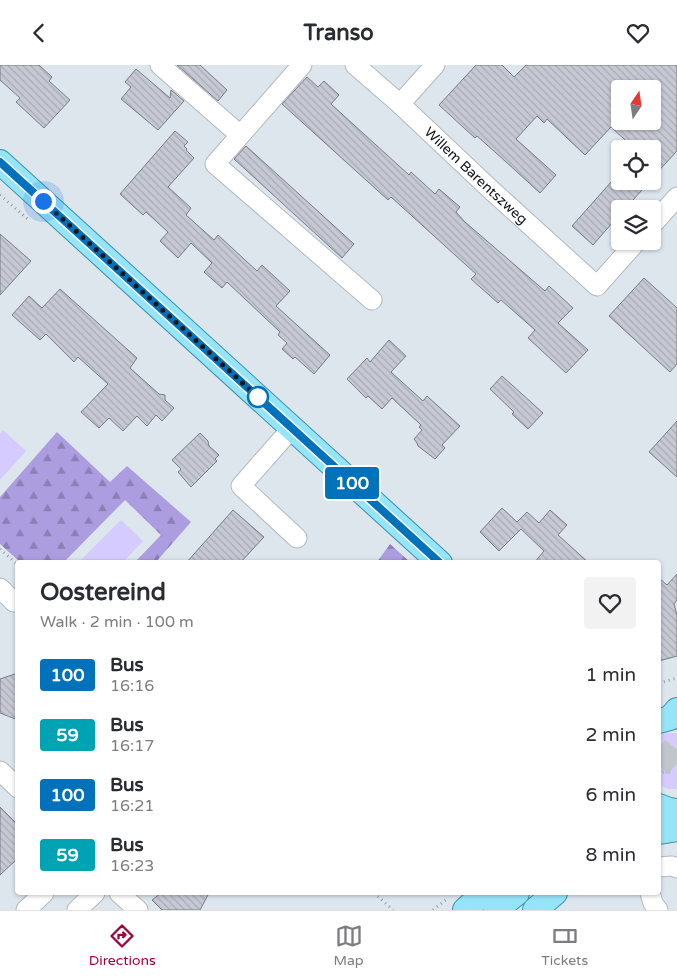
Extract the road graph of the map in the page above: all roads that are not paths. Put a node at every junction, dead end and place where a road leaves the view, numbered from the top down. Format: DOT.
graph roads {
  1 [pos="160,65"];
  2 [pos="302,65"];
  3 [pos="355,65"];
  4 [pos="435,65"];
  5 [pos="400,104"];
  6 [pos="240,135"];
  7 [pos="0,162"];
  8 [pos="677,197"];
  9 [pos="661,215"];
  10 [pos="630,250"];
  11 [pos="372,301"];
  12 [pos="292,428"];
  13 [pos="297,538"];
  14 [pos="437,560"];
  15 [pos="0,771"];
  16 [pos="15,785"];
  17 [pos="661,807"];
  18 [pos="677,811"];
  19 [pos="677,829"];
  20 [pos="661,832"];
  21 [pos="661,867"];
  22 [pos="677,868"];
  23 [pos="42,895"];
  24 [pos="93,895"];
  25 [pos="121,895"];
  26 [pos="482,895"];
  27 [pos="515,895"];
  28 [pos="553,895"];
  29 [pos="651,895"];
  30 [pos="26,910"];
  31 [pos="77,910"];
  32 [pos="138,910"];
  33 [pos="465,910"];
  34 [pos="496,910"];
  35 [pos="534,910"];
  36 [pos="658,910"];
  1 -- 6 [label="street"];
  2 -- 6 [label="street"];
  3 -- 5 [label="street, Willem Barentszweg"];
  4 -- 5 [label="street"];
  5 -- 10 [label="street, Willem Barentszweg"];
  6 -- 11 [label="street"];
  7 -- 12 [label="main road"];
  8 -- 9 [label="street"];
  12 -- 13 [label="street"];
  12 -- 14 [label="main road"];
  15 -- 16 [label="street"];
  17 -- 18 [label="main road"];
  19 -- 20 [label="main road"];
  21 -- 22 [label="street"];
  23 -- 30 [label="street"];
  24 -- 31 [label="street"];
  25 -- 32 [label="street"];
  26 -- 33 [label="main road"];
  27 -- 34 [label="main road"];
  28 -- 35 [label="main road"];
  29 -- 36 [label="street"];
}
